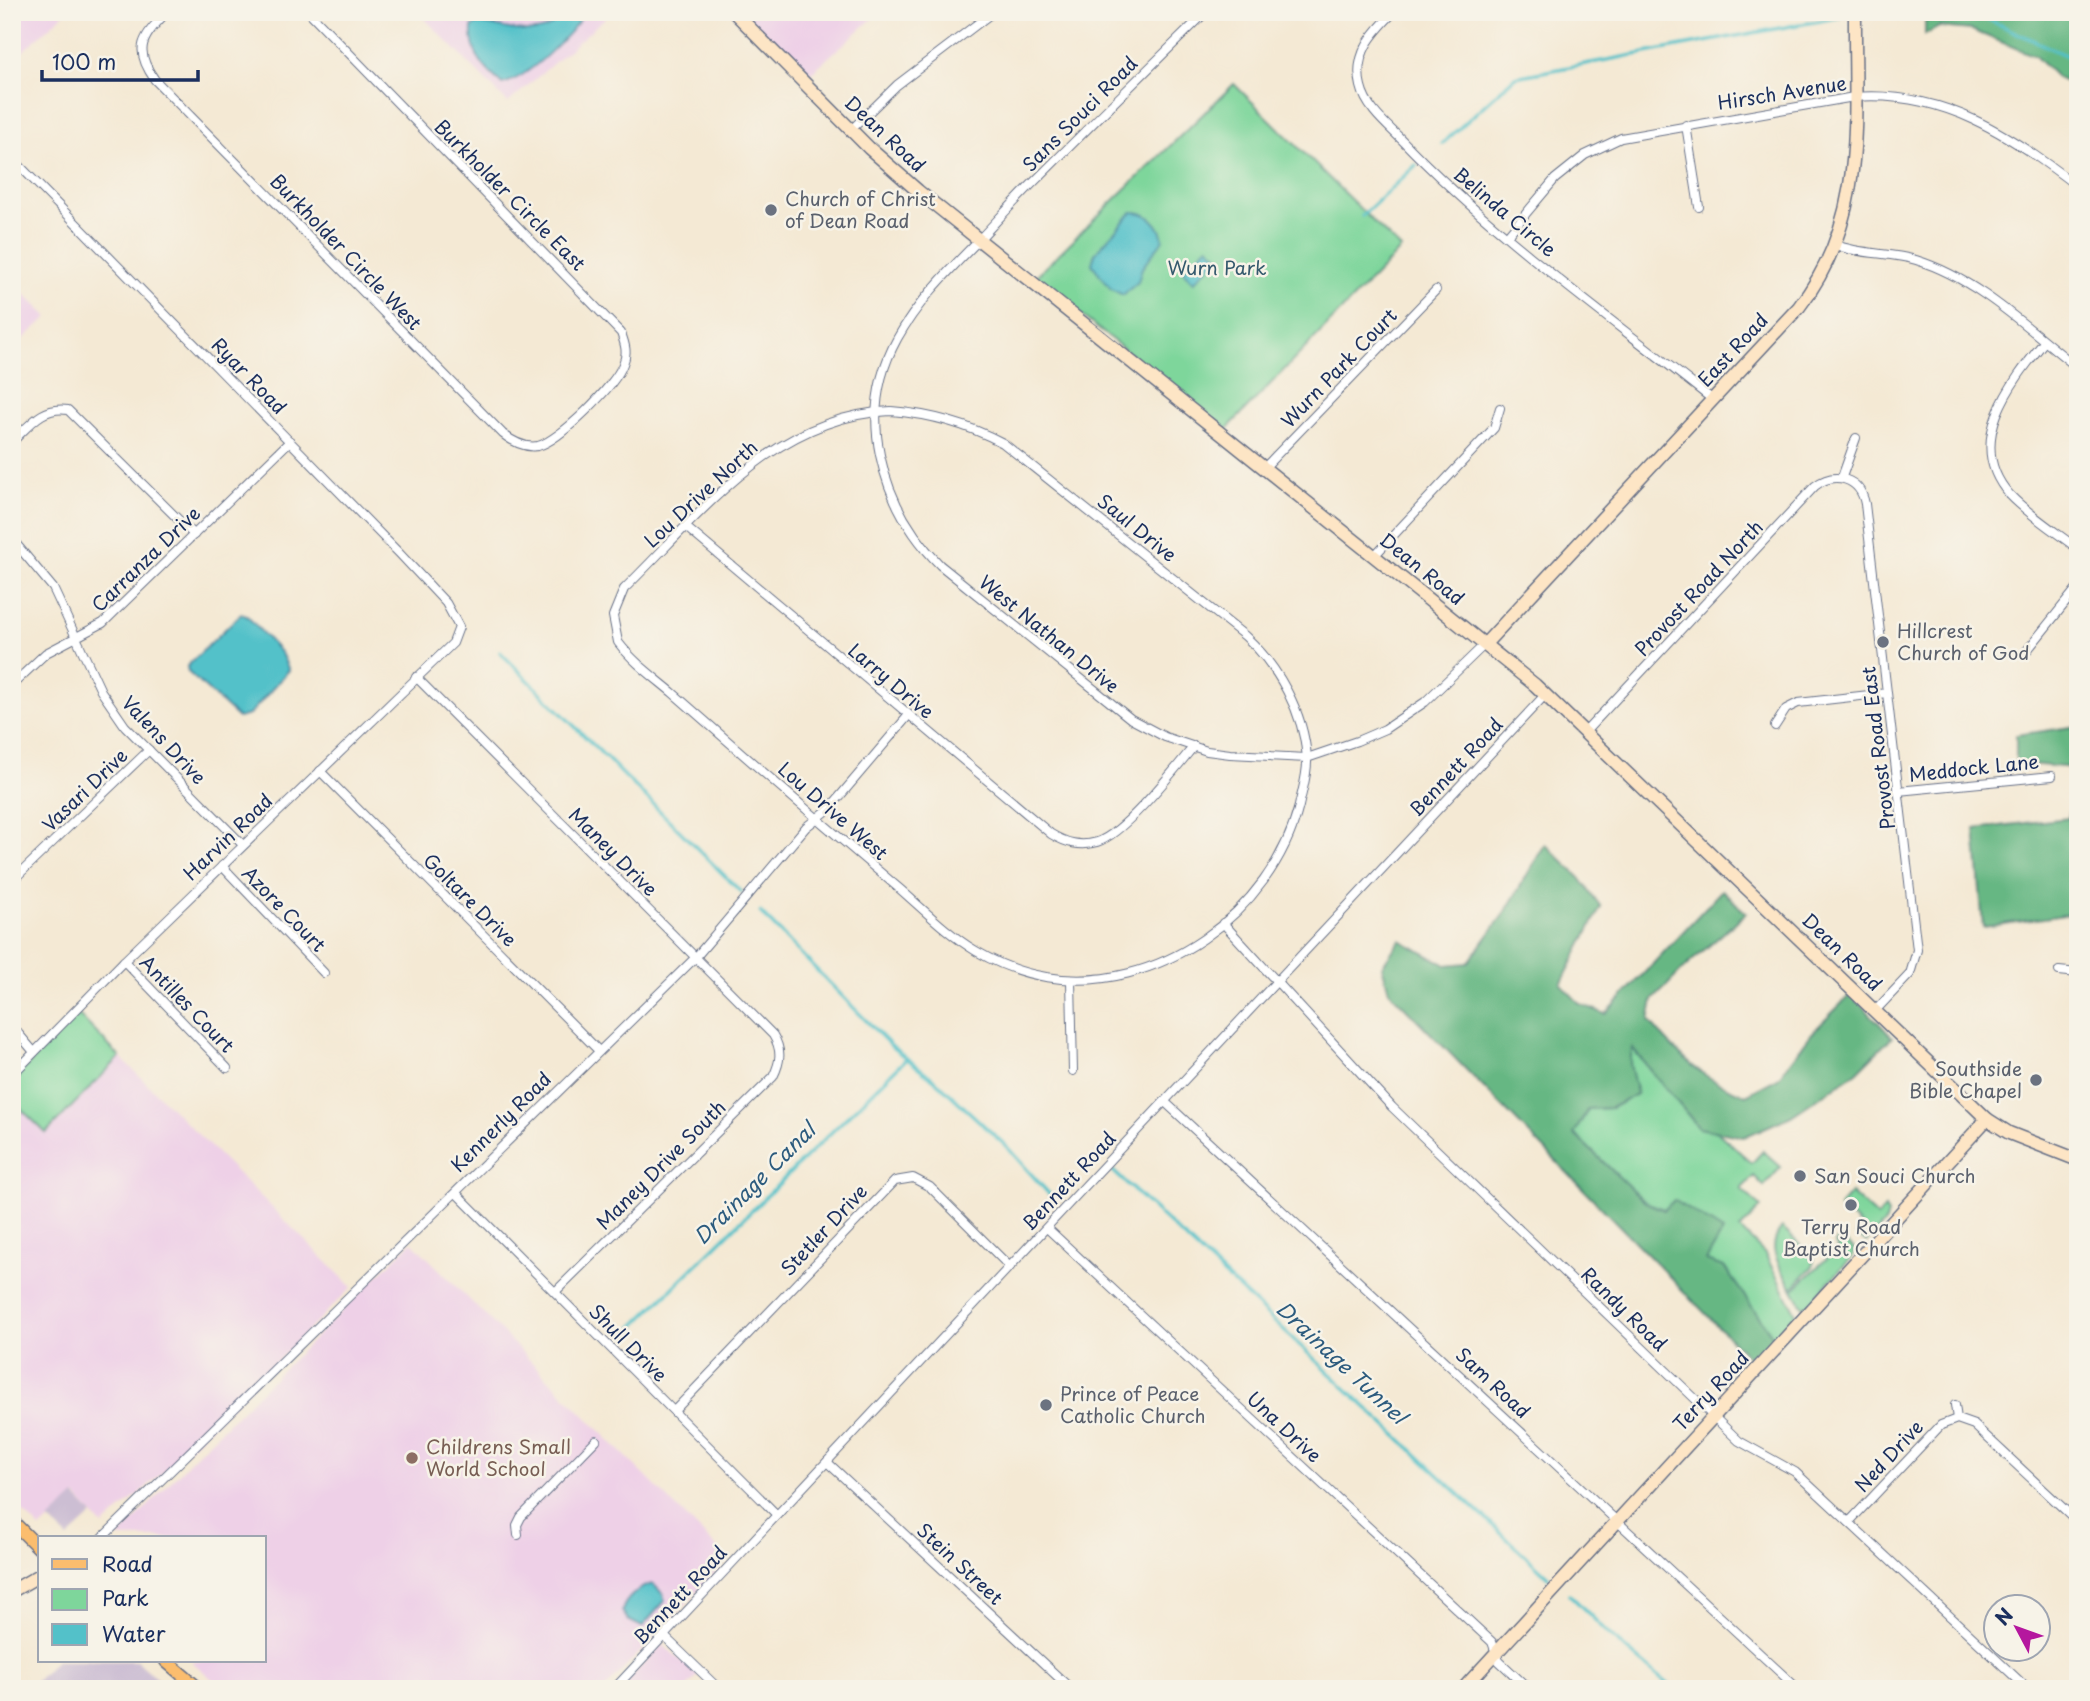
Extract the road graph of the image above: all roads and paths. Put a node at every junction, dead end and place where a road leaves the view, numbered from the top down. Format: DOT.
graph roads {
  1 [pos="167,12"];
  2 [pos="309,12"];
  3 [pos="734,12"];
  4 [pos="993,12"];
  5 [pos="1206,12"];
  6 [pos="1394,12"];
  7 [pos="1855,12"];
  8 [pos="1854,97"];
  9 [pos="1686,125"];
  10 [pos="851,130"];
  11 [pos="12,158"];
  12 [pos="2078,187"];
  13 [pos="1699,208"];
  14 [pos="1507,236"];
  15 [pos="979,240"];
  16 [pos="1836,245"];
  17 [pos="1436,290"];
  18 [pos="2044,342"];
  19 [pos="2078,368"];
  20 [pos="1713,400"];
  21 [pos="1500,408"];
  22 [pos="584,411"];
  23 [pos="874,412"];
  24 [pos="1856,439"];
  25 [pos="290,441"];
  26 [pos="12,442"];
  27 [pos="1264,468"];
  28 [pos="1842,477"];
  29 [pos="687,528"];
  30 [pos="194,536"];
  31 [pos="12,539"];
  32 [pos="2078,549"];
  33 [pos="1374,556"];
  34 [pos="2078,587"];
  35 [pos="613,616"];
  36 [pos="457,621"];
  37 [pos="78,639"];
  38 [pos="1485,644"];
  39 [pos="2025,653"];
  40 [pos="416,677"];
  41 [pos="12,685"];
  42 [pos="1887,694"];
  43 [pos="1545,695"];
  44 [pos="908,716"];
  45 [pos="1775,726"];
  46 [pos="1585,733"];
  47 [pos="1194,746"];
  48 [pos="149,750"];
  49 [pos="1307,758"];
  50 [pos="320,771"];
  51 [pos="2052,776"];
  52 [pos="1898,791"];
  53 [pos="817,818"];
  54 [pos="243,845"];
  55 [pos="222,866"];
  56 [pos="12,881"];
  57 [pos="1223,923"];
  58 [pos="696,957"];
  59 [pos="124,961"];
  60 [pos="2059,971"];
  61 [pos="324,973"];
  62 [pos="2078,974"];
  63 [pos="1071,980"];
  64 [pos="1277,982"];
  65 [pos="1875,1011"];
  66 [pos="12,1026"];
  67 [pos="599,1051"];
  68 [pos="34,1052"];
  69 [pos="780,1054"];
  70 [pos="226,1068"];
  71 [pos="1073,1070"];
  72 [pos="12,1075"];
  73 [pos="1165,1102"];
  74 [pos="1987,1119"];
  75 [pos="2078,1160"];
  76 [pos="456,1193"];
  77 [pos="1047,1228"];
  78 [pos="1010,1267"];
  79 [pos="555,1292"];
  80 [pos="1955,1405"];
  81 [pos="674,1411"];
  82 [pos="1713,1416"];
  83 [pos="1957,1419"];
  84 [pos="596,1440"];
  85 [pos="827,1462"];
  86 [pos="777,1515"];
  87 [pos="1618,1520"];
  88 [pos="12,1521"];
  89 [pos="1849,1522"];
  90 [pos="2078,1522"];
  91 [pos="518,1535"];
  92 [pos="104,1536"];
  93 [pos="38,1547"];
  94 [pos="38,1576"];
  95 [pos="12,1591"];
  96 [pos="664,1636"];
  97 [pos="1496,1653"];
  98 [pos="167,1662"];
  99 [pos="199,1689"];
  100 [pos="614,1689"];
  101 [pos="719,1689"];
  102 [pos="1071,1689"];
  103 [pos="1463,1689"];
  104 [pos="1529,1689"];
  105 [pos="1798,1689"];
  106 [pos="2028,1689"];
  1 -- 22 [label="street, Burkholder Circle West"];
  2 -- 22 [label="street, Burkholder Circle East"];
  3 -- 10 [label="main road, Dean Road"];
  4 -- 10 [label="street"];
  5 -- 15 [label="street, Sans Souci Road"];
  6 -- 14 [label="street, Belinda Circle"];
  7 -- 8 [label="main road, East Road"];
  8 -- 9 [label="street, Hirsch Avenue"];
  8 -- 12 [label="street, Hirsch Avenue"];
  8 -- 16 [label="main road, East Road"];
  9 -- 13 [label="street"];
  9 -- 14 [label="street, Hirsch Avenue"];
  10 -- 15 [label="main road, Dean Road"];
  11 -- 25 [label="street, Ryar Road"];
  14 -- 20 [label="street, Belinda Circle"];
  15 -- 23 [label="street, Sans Souci Road"];
  15 -- 27 [label="main road, Dean Road"];
  16 -- 18 [label="street"];
  16 -- 20 [label="main road, East Road"];
  17 -- 27 [label="street, Wurn Park Court"];
  18 -- 19 [label="street"];
  18 -- 32 [label="street"];
  20 -- 38 [label="main road, East Road"];
  21 -- 33 [label="street"];
  23 -- 29 [label="street, Lou Drive North"];
  23 -- 47 [label="street, West Nathan Drive"];
  23 -- 49 [label="street, Saul Drive"];
  24 -- 28 [label="street"];
  25 -- 30 [label="street, Carranza Drive"];
  25 -- 36 [label="street, Ryar Road"];
  26 -- 30 [label="street"];
  27 -- 33 [label="main road, Dean Road"];
  28 -- 42 [label="street, Provost Road East"];
  28 -- 46 [label="street, Provost Road North"];
  29 -- 35 [label="street, Lou Drive North"];
  29 -- 44 [label="street, Larry Drive"];
  30 -- 37 [label="street, Carranza Drive"];
  31 -- 37 [label="street, Valens Drive"];
  33 -- 38 [label="main road, Dean Road"];
  34 -- 39 [label="street"];
  35 -- 53 [label="street, Lou Drive West"];
  36 -- 40 [label="street, Harvin Road"];
  37 -- 41 [label="street, Carranza Drive"];
  37 -- 48 [label="street, Valens Drive"];
  38 -- 43 [label="main road, Dean Road"];
  38 -- 49 [label="street, West Nathan Drive"];
  40 -- 50 [label="street, Harvin Road"];
  40 -- 58 [label="street, Maney Drive"];
  42 -- 45 [label="street"];
  42 -- 52 [label="street, Provost Road East"];
  43 -- 46 [label="main road, Dean Road"];
  43 -- 64 [label="street, Bennett Road"];
  44 -- 47 [label="street, Larry Drive"];
  44 -- 53 [label="street, Kennerly Road"];
  46 -- 65 [label="main road, Dean Road"];
  47 -- 49 [label="street, West Nathan Drive"];
  48 -- 54 [label="street, Valens Drive"];
  48 -- 56 [label="street, Vasari Drive"];
  49 -- 57 [label="street, Lou Drive West"];
  50 -- 54 [label="street, Harvin Road"];
  50 -- 67 [label="street, Goltare Drive"];
  51 -- 52 [label="street, Meddock Lane"];
  52 -- 65 [label="street, Provost Road East"];
  53 -- 58 [label="street, Kennerly Road"];
  53 -- 63 [label="street, Lou Drive West"];
  54 -- 55 [label="street, Harvin Road"];
  55 -- 59 [label="street, Harvin Road"];
  55 -- 61 [label="street, Azore Court"];
  57 -- 63 [label="street, Lou Drive West"];
  57 -- 64 [label="street, Randy Road"];
  58 -- 67 [label="street, Kennerly Road"];
  58 -- 69 [label="street, Maney Drive"];
  59 -- 68 [label="street, Harvin Road"];
  59 -- 70 [label="street, Antilles Court"];
  60 -- 62 [label="street"];
  63 -- 71 [label="street"];
  64 -- 73 [label="street, Bennett Road"];
  64 -- 82 [label="street, Randy Road"];
  65 -- 74 [label="main road, Dean Road"];
  66 -- 68 [label="street"];
  67 -- 76 [label="street, Kennerly Road"];
  68 -- 72 [label="street, Harvin Road"];
  69 -- 79 [label="street, Maney Drive South"];
  73 -- 77 [label="street, Bennett Road"];
  73 -- 87 [label="street, Sam Road"];
  74 -- 75 [label="main road, Dean Road"];
  74 -- 82 [label="main road, Terry Road"];
  76 -- 79 [label="street, Shull Drive"];
  76 -- 92 [label="street, Kennerly Road"];
  77 -- 78 [label="street, Bennett Road"];
  77 -- 97 [label="street, Una Drive"];
  78 -- 81 [label="street, Stetler Drive"];
  78 -- 85 [label="street, Bennett Road"];
  79 -- 81 [label="street, Shull Drive"];
  80 -- 83 [label="street"];
  81 -- 86 [label="street, Shull Drive"];
  82 -- 87 [label="main road, Terry Road"];
  82 -- 89 [label="street, Randy Road"];
  83 -- 89 [label="street, Ned Drive"];
  83 -- 90 [label="street"];
  84 -- 91 [label="street"];
  85 -- 86 [label="street, Bennett Road"];
  85 -- 102 [label="street, Stein Street"];
  86 -- 96 [label="street, Bennett Road"];
  87 -- 97 [label="main road, Terry Road"];
  87 -- 105 [label="street, Sam Road"];
  88 -- 93 [label="main road"];
  89 -- 106 [label="street, Randy Road"];
  94 -- 95 [label="main road"];
  96 -- 100 [label="street, Bennett Road"];
  96 -- 101 [label="street"];
  97 -- 103 [label="main road, Terry Road"];
  97 -- 104 [label="street, Una Drive"];
  98 -- 99 [label="main road"];
}
